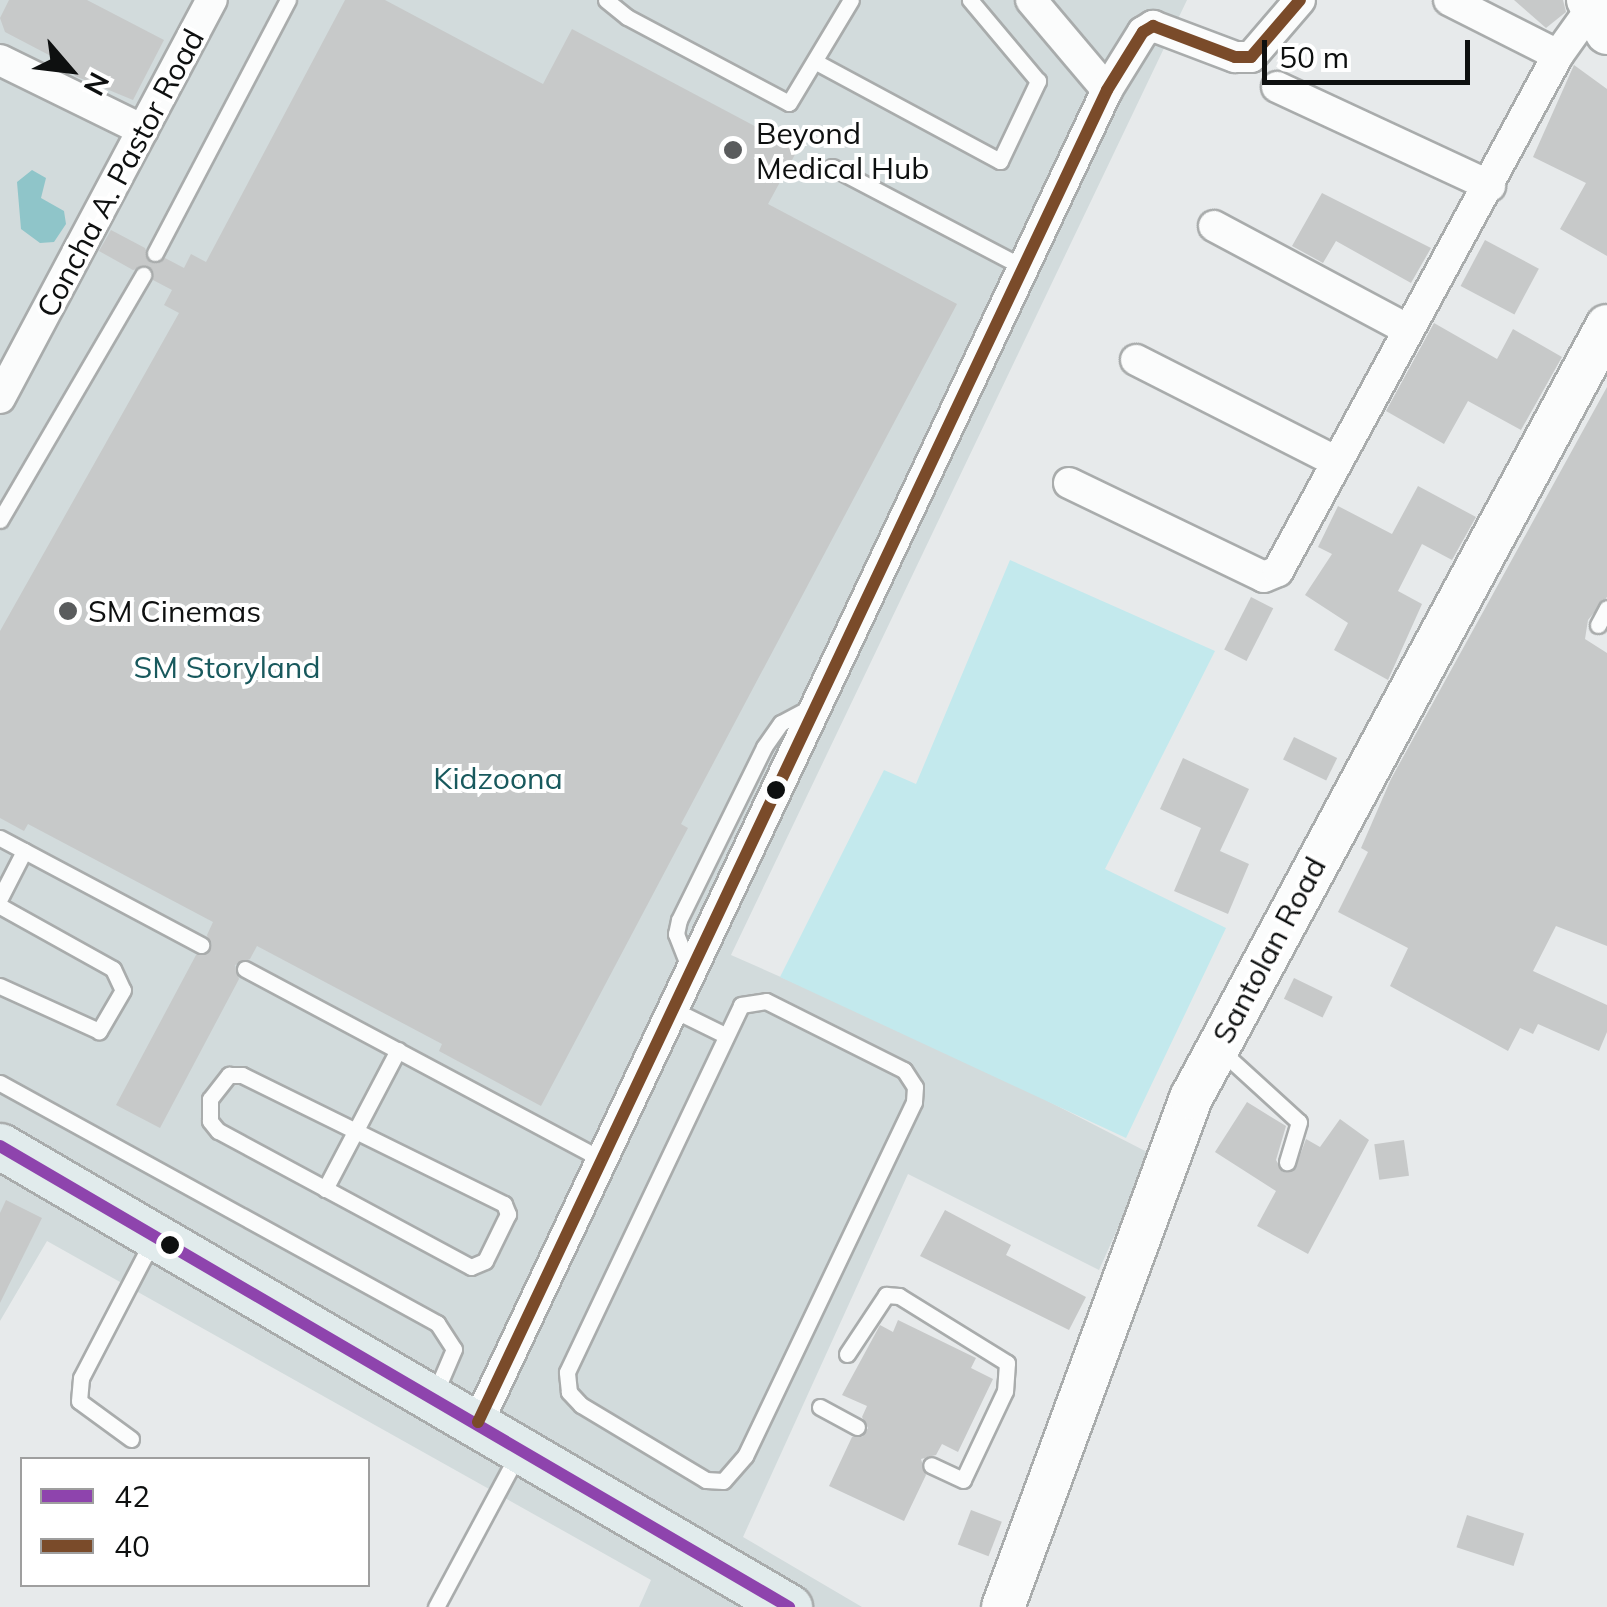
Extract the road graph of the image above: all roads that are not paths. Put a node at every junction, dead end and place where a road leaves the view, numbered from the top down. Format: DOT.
graph roads {
  1 [pos="212,0"];
  2 [pos="288,0"];
  3 [pos="606,0"];
  4 [pos="852,0"];
  5 [pos="970,0"];
  6 [pos="1030,0"];
  7 [pos="1300,0"];
  8 [pos="1449,0"];
  9 [pos="1596,13"];
  10 [pos="1558,55"];
  11 [pos="0,60"];
  12 [pos="816,62"];
  13 [pos="1278,87"];
  14 [pos="1107,90"];
  15 [pos="143,130"];
  16 [pos="832,167"];
  17 [pos="1490,186"];
  18 [pos="1214,226"];
  19 [pos="154,253"];
  20 [pos="1028,270"];
  21 [pos="143,275"];
  22 [pos="1607,326"];
  23 [pos="1408,330"];
  24 [pos="1136,360"];
  25 [pos="0,398"];
  26 [pos="1336,462"];
  27 [pos="1069,484"];
  28 [pos="0,520"];
  29 [pos="1607,608"];
  30 [pos="1598,625"];
  31 [pos="0,838"];
  32 [pos="24,851"];
  33 [pos="0,898"];
  34 [pos="0,906"];
  35 [pos="201,946"];
  36 [pos="245,969"];
  37 [pos="0,986"];
  38 [pos="676,1011"];
  39 [pos="725,1035"];
  40 [pos="1216,1046"];
  41 [pos="398,1050"];
  42 [pos="0,1083"];
  43 [pos="354,1131"];
  44 [pos="0,1146"];
  45 [pos="606,1162"];
  46 [pos="1287,1162"];
  47 [pos="325,1189"];
  48 [pos="154,1236"];
  49 [pos="848,1354"];
  50 [pos="434,1396"];
  51 [pos="820,1407"];
  52 [pos="478,1422"];
  53 [pos="856,1427"];
  54 [pos="131,1439"];
  55 [pos="522,1448"];
  56 [pos="931,1465"];
  57 [pos="769,1602"];
  58 [pos="436,1607"];
  59 [pos="1002,1607"];
  1 -- 15 [label="street, Concha A. Pastor Road"];
  2 -- 19 [label="lane"];
  3 -- 12 [label="lane"];
  4 -- 12 [label="lane"];
  5 -- 12 [label="lane"];
  6 -- 14 [label="street"];
  7 -- 14 [label="street"];
  8 -- 10 [label="street"];
  9 -- 10 [label="street"];
  10 -- 17 [label="street"];
  11 -- 15 [label="street"];
  13 -- 17 [label="street"];
  14 -- 20 [label="street"];
  15 -- 25 [label="street, Concha A. Pastor Road"];
  16 -- 20 [label="lane"];
  17 -- 23 [label="street"];
  18 -- 23 [label="street"];
  20 -- 38 [label="street"];
  21 -- 28 [label="lane"];
  22 -- 40 [label="street, Santolan Road"];
  23 -- 26 [label="street"];
  24 -- 26 [label="street"];
  26 -- 27 [label="street"];
  29 -- 30 [label="lane"];
  31 -- 32 [label="lane"];
  32 -- 33 [label="lane"];
  32 -- 35 [label="lane"];
  34 -- 37 [label="lane"];
  36 -- 41 [label="lane"];
  38 -- 39 [label="lane"];
  38 -- 45 [label="street"];
  39 -- 39 [label="lane"];
  40 -- 46 [label="lane"];
  40 -- 59 [label="street, Santolan Road"];
  41 -- 43 [label="lane"];
  41 -- 45 [label="lane"];
  42 -- 50 [label="lane"];
  43 -- 47 [label="lane"];
  43 -- 47 [label="lane"];
  43 -- 47 [label="lane"];
  44 -- 48 [label="main road"];
  45 -- 52 [label="street"];
  48 -- 50 [label="main road"];
  48 -- 54 [label="lane"];
  49 -- 56 [label="lane"];
  50 -- 52 [label="main road"];
  51 -- 53 [label="lane"];
  52 -- 55 [label="main road"];
  55 -- 57 [label="main road"];
  55 -- 58 [label="lane"];
}
